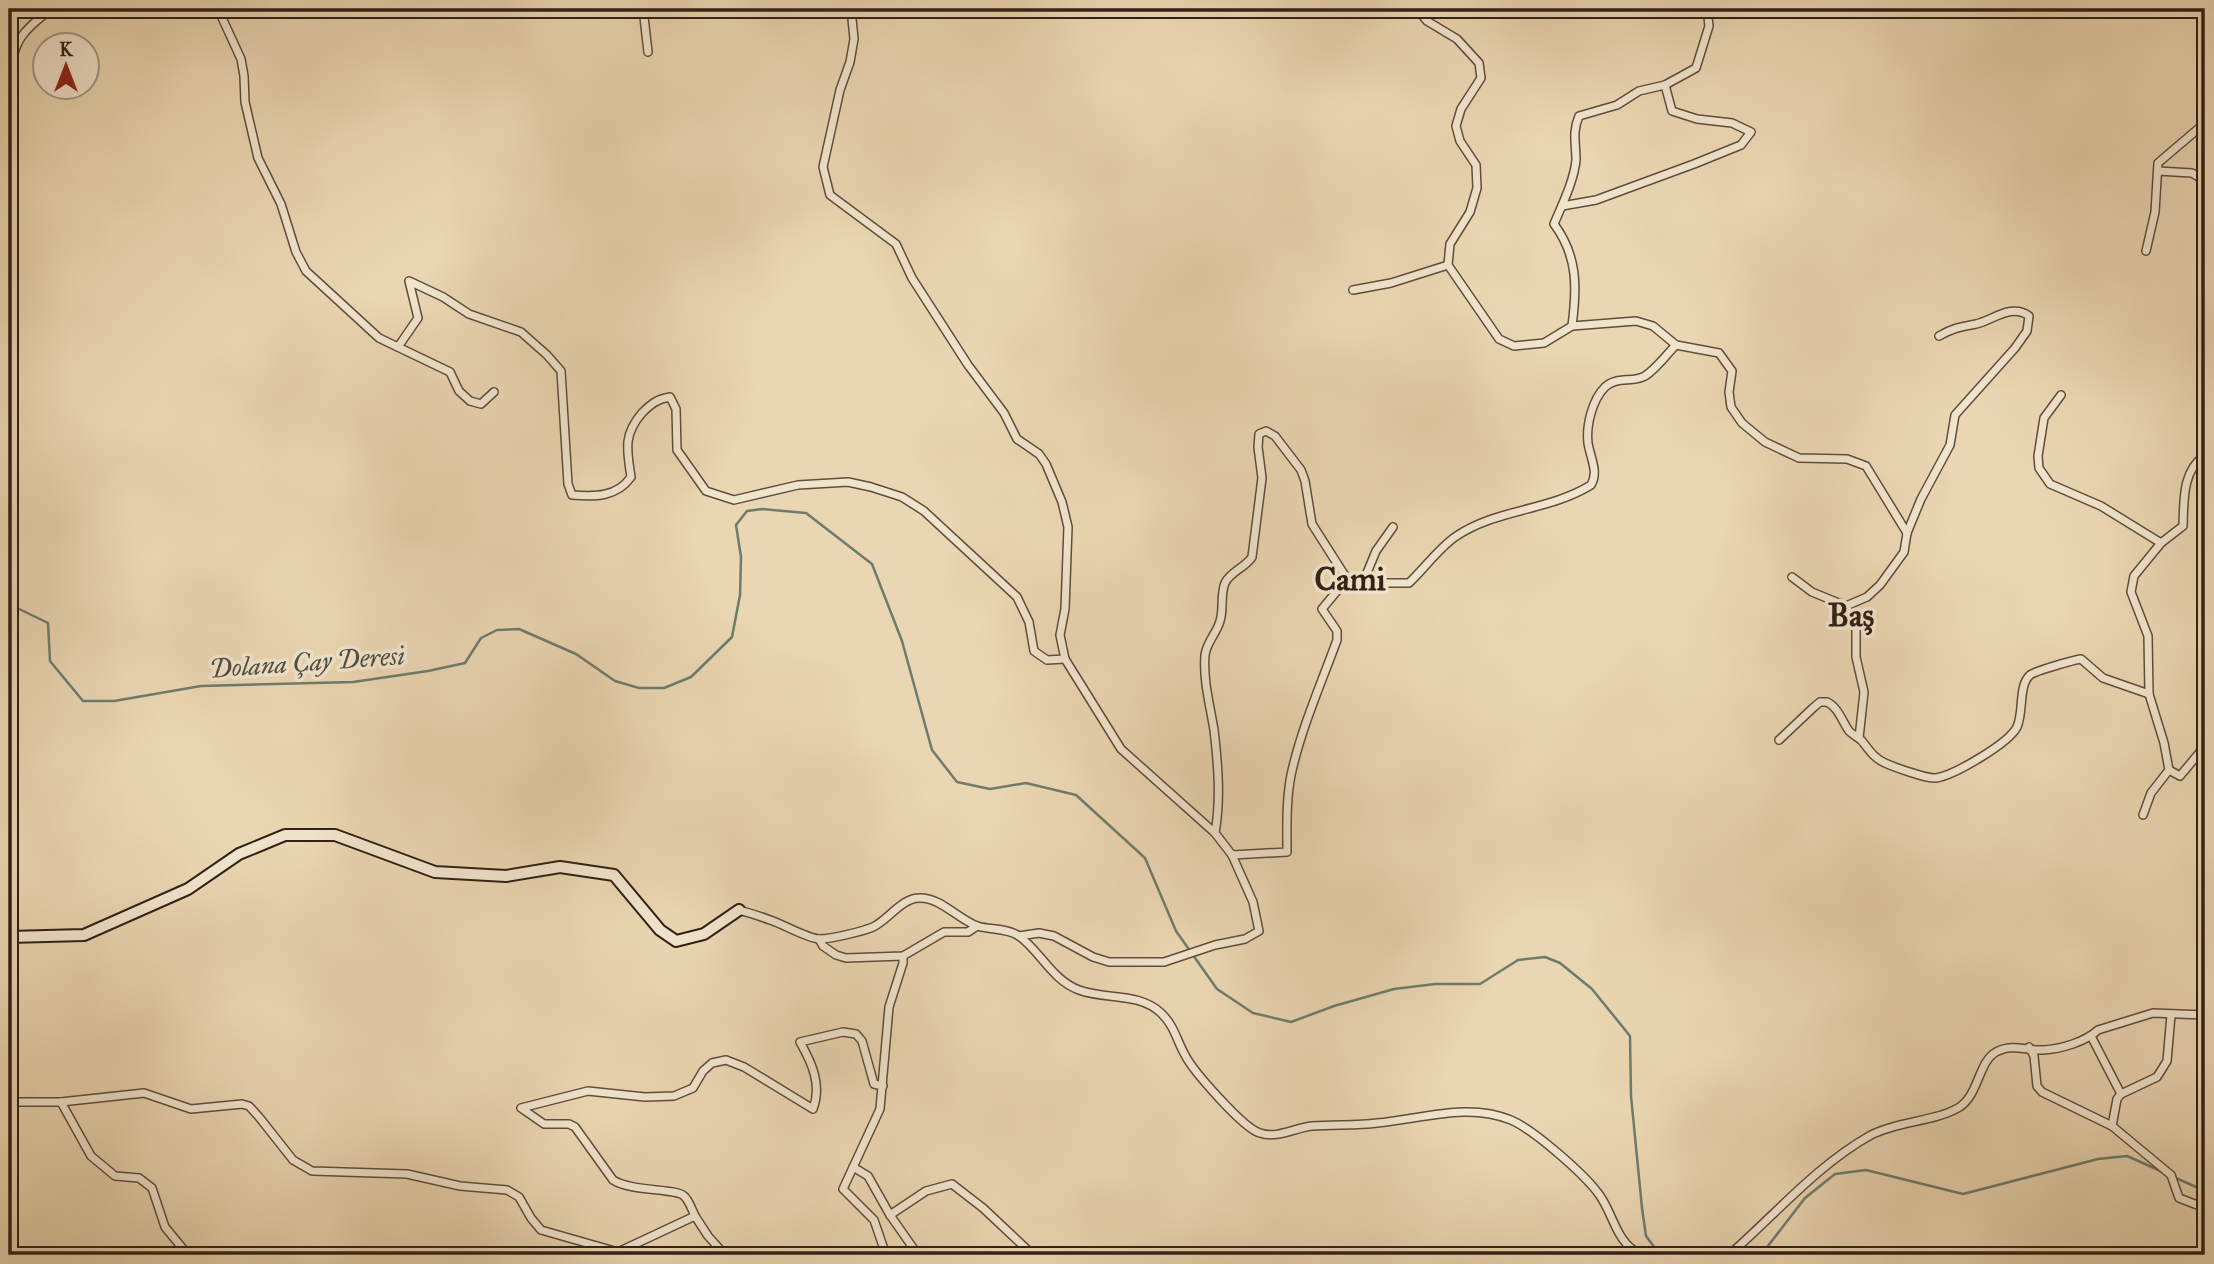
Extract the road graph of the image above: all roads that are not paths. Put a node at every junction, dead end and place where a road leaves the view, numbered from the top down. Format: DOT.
graph roads {
  1 [pos="51,9"];
  2 [pos="218,9"];
  3 [pos="641,9"];
  4 [pos="851,9"];
  5 [pos="1417,9"];
  6 [pos="1707,9"];
  7 [pos="648,52"];
  8 [pos="9,78"];
  9 [pos="1665,85"];
  10 [pos="9,93"];
  11 [pos="9,118"];
  12 [pos="2205,123"];
  13 [pos="2158,171"];
  14 [pos="2205,181"];
  15 [pos="1562,206"];
  16 [pos="2146,251"];
  17 [pos="1448,265"];
  18 [pos="1353,290"];
  19 [pos="1572,326"];
  20 [pos="1939,336"];
  21 [pos="1676,345"];
  22 [pos="398,347"];
  23 [pos="494,392"];
  24 [pos="2061,395"];
  25 [pos="2205,455"];
  26 [pos="1393,527"];
  27 [pos="1907,533"];
  28 [pos="2161,543"];
  29 [pos="1792,577"];
  30 [pos="1347,579"];
  31 [pos="1364,580"];
  32 [pos="1846,606"];
  33 [pos="1065,659"];
  34 [pos="2149,694"];
  35 [pos="1859,738"];
  36 [pos="1779,740"];
  37 [pos="2205,746"];
  38 [pos="2169,771"];
  39 [pos="2143,815"];
  40 [pos="1215,833"];
  41 [pos="1232,855"];
  42 [pos="738,910"];
  43 [pos="976,926"];
  44 [pos="1019,936"];
  45 [pos="9,937"];
  46 [pos="819,939"];
  47 [pos="903,956"];
  48 [pos="2171,1015"];
  49 [pos="2205,1015"];
  50 [pos="2091,1036"];
  51 [pos="2029,1047"];
  52 [pos="883,1086"];
  53 [pos="2121,1094"];
  54 [pos="9,1102"];
  55 [pos="61,1102"];
  56 [pos="2112,1126"];
  57 [pos="853,1167"];
  58 [pos="2205,1208"];
  59 [pos="890,1215"];
  60 [pos="695,1216"];
  61 [pos="621,1254"];
  62 [pos="188,1255"];
  63 [pos="726,1255"];
  64 [pos="886,1255"];
  65 [pos="918,1255"];
  66 [pos="1032,1255"];
  67 [pos="1647,1255"];
  68 [pos="1729,1255"];
  1 -- 8 [label="street"];
  2 -- 22 [label="street"];
  3 -- 7 [label="street"];
  4 -- 33 [label="street"];
  5 -- 17 [label="street"];
  6 -- 9 [label="street"];
  9 -- 15 [label="street"];
  9 -- 15 [label="street"];
  10 -- 11 [label="street"];
  12 -- 13 [label="street"];
  13 -- 14 [label="street"];
  13 -- 16 [label="street"];
  15 -- 19 [label="street"];
  17 -- 18 [label="street"];
  17 -- 19 [label="street"];
  19 -- 21 [label="street"];
  20 -- 27 [label="street"];
  21 -- 27 [label="street"];
  21 -- 31 [label="street"];
  22 -- 23 [label="street"];
  22 -- 33 [label="street"];
  24 -- 28 [label="street"];
  25 -- 28 [label="street"];
  26 -- 31 [label="street"];
  27 -- 32 [label="street"];
  28 -- 34 [label="street"];
  29 -- 32 [label="street"];
  30 -- 31 [label="street"];
  30 -- 40 [label="street"];
  30 -- 41 [label="street"];
  32 -- 35 [label="street"];
  33 -- 40 [label="street"];
  34 -- 35 [label="street"];
  34 -- 38 [label="street"];
  35 -- 36 [label="street"];
  37 -- 38 [label="street"];
  38 -- 39 [label="street"];
  40 -- 41 [label="street"];
  41 -- 44 [label="street"];
  42 -- 45 [label="street"];
  42 -- 46 [label="street"];
  43 -- 44 [label="street"];
  43 -- 46 [label="street"];
  43 -- 47 [label="street"];
  44 -- 67 [label="street"];
  46 -- 47 [label="street"];
  47 -- 52 [label="street"];
  48 -- 49 [label="street"];
  48 -- 50 [label="street"];
  48 -- 53 [label="street"];
  50 -- 51 [label="street"];
  50 -- 53 [label="street"];
  51 -- 56 [label="street"];
  51 -- 68 [label="street"];
  52 -- 57 [label="street"];
  52 -- 60 [label="street"];
  53 -- 56 [label="street"];
  54 -- 55 [label="street"];
  55 -- 61 [label="street"];
  55 -- 62 [label="street"];
  56 -- 58 [label="street"];
  57 -- 59 [label="street"];
  57 -- 64 [label="street"];
  59 -- 65 [label="street"];
  59 -- 66 [label="street"];
  60 -- 61 [label="street"];
  60 -- 63 [label="street"];
}
